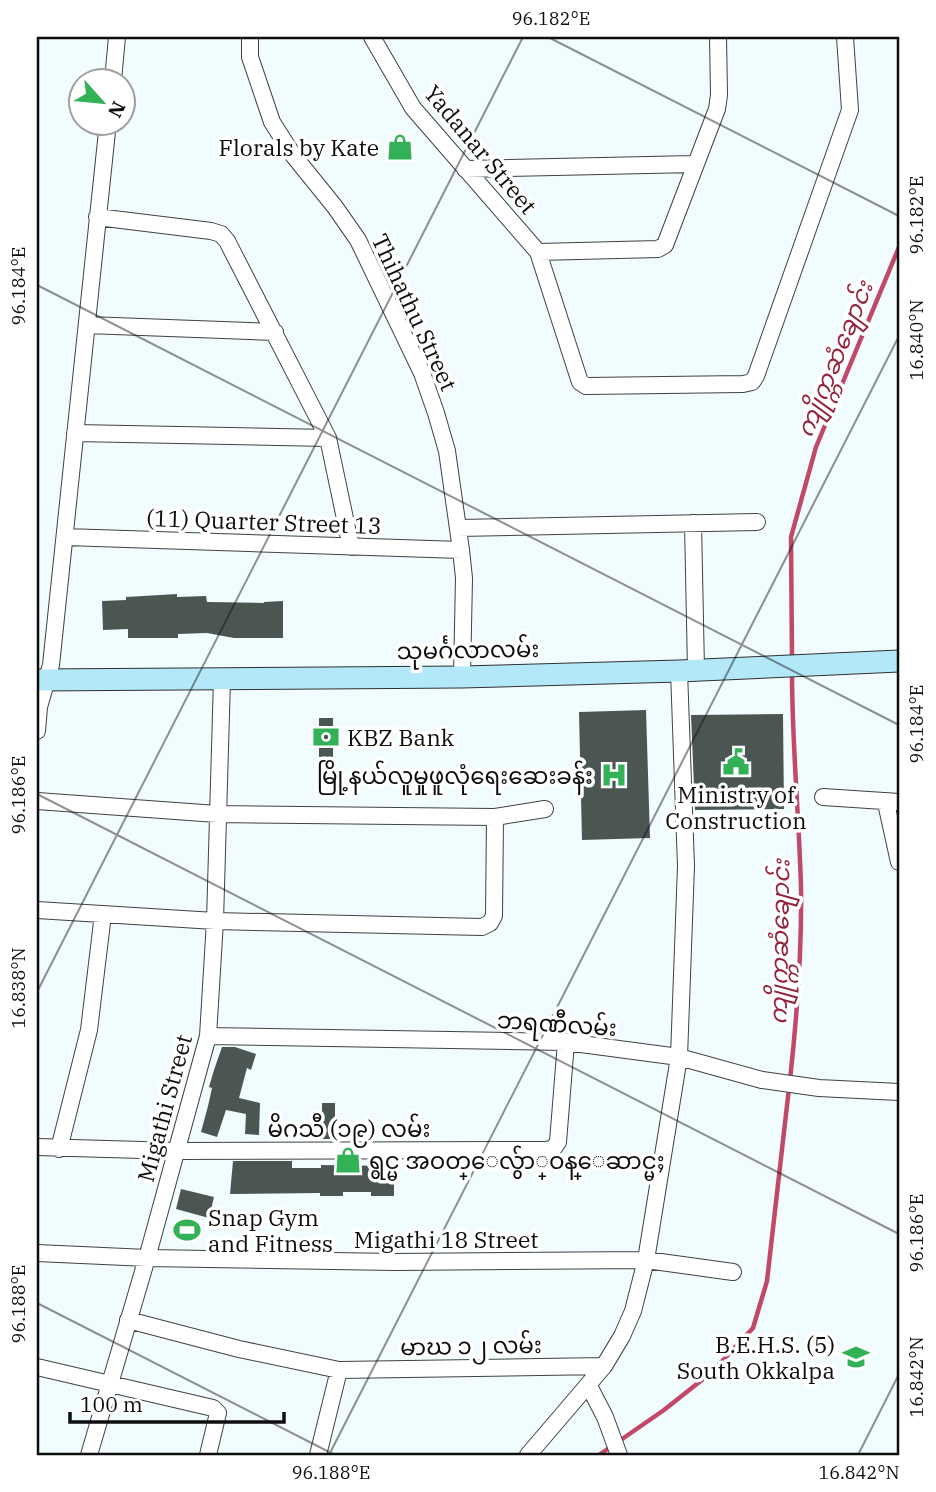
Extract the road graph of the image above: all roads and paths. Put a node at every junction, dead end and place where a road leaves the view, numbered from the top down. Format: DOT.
graph roads {
  1 [pos="117,37"];
  2 [pos="250,37"];
  3 [pos="372,37"];
  4 [pos="718,37"];
  5 [pos="845,37"];
  6 [pos="114,66"];
  7 [pos="106,136"];
  8 [pos="695,164"];
  9 [pos="465,169"];
  10 [pos="97,218"];
  11 [pos="538,252"];
  12 [pos="87,325"];
  13 [pos="275,332"];
  14 [pos="75,433"];
  15 [pos="328,438"];
  16 [pos="757,522"];
  17 [pos="693,523"];
  18 [pos="458,528"];
  19 [pos="65,537"];
  20 [pos="351,547"];
  21 [pos="461,550"];
  22 [pos="899,661"];
  23 [pos="687,670"];
  24 [pos="462,677"];
  25 [pos="222,678"];
  26 [pos="42,680"];
  27 [pos="37,731"];
  28 [pos="823,797"];
  29 [pos="37,801"];
  30 [pos="893,802"];
  31 [pos="545,809"];
  32 [pos="217,814"];
  33 [pos="495,817"];
  34 [pos="899,862"];
  35 [pos="37,910"];
  36 [pos="103,914"];
  37 [pos="215,921"];
  38 [pos="208,1036"];
  39 [pos="566,1042"];
  40 [pos="679,1057"];
  41 [pos="899,1092"];
  42 [pos="37,1147"];
  43 [pos="60,1149"];
  44 [pos="177,1151"];
  45 [pos="37,1253"];
  46 [pos="147,1258"];
  47 [pos="646,1260"];
  48 [pos="733,1272"];
  49 [pos="128,1320"];
  50 [pos="604,1366"];
  51 [pos="37,1367"];
  52 [pos="339,1370"];
  53 [pos="108,1385"];
  54 [pos="589,1385"];
  55 [pos="89,1455"];
  56 [pos="208,1455"];
  57 [pos="318,1455"];
  58 [pos="528,1455"];
  59 [pos="619,1455"];
  1 -- 6 [label="street"];
  2 -- 18 [label="street, Thihathu Street"];
  3 -- 9 [label="street, Yadanar Street"];
  4 -- 8 [label="street"];
  5 -- 11 [label="street"];
  7 -- 10 [label="street"];
  8 -- 9 [label="street"];
  8 -- 11 [label="street"];
  9 -- 11 [label="street, Yadanar Street"];
  10 -- 12 [label="street"];
  10 -- 13 [label="street"];
  12 -- 13 [label="street"];
  12 -- 14 [label="street"];
  13 -- 15 [label="street"];
  14 -- 15 [label="street"];
  14 -- 19 [label="street"];
  15 -- 20 [label="street"];
  16 -- 17 [label="street"];
  17 -- 18 [label="street"];
  17 -- 23 [label="street"];
  18 -- 21 [label="street, Thihathu Street"];
  19 -- 20 [label="street, (11) Quarter Street 13"];
  19 -- 26 [label="street"];
  20 -- 21 [label="street, (11) Quarter Street 13"];
  21 -- 24 [label="street, Thihathu Street"];
  22 -- 23 [label="main road, သုမင်္ဂလာလမ်း"];
  23 -- 24 [label="main road, သုမင်္ဂလာလမ်း"];
  23 -- 40 [label="street"];
  24 -- 25 [label="main road, သုမင်္ဂလာလမ်း"];
  25 -- 26 [label="main road, သုမင်္ဂလာလမ်း"];
  25 -- 32 [label="street, Migathi Street"];
  26 -- 27 [label="street"];
  28 -- 30 [label="street"];
  29 -- 32 [label="street"];
  30 -- 34 [label="street"];
  31 -- 33 [label="street"];
  32 -- 33 [label="street"];
  32 -- 37 [label="street, Migathi Street"];
  33 -- 37 [label="street"];
  35 -- 36 [label="street"];
  36 -- 37 [label="street"];
  36 -- 43 [label="street"];
  37 -- 38 [label="street, Migathi Street"];
  38 -- 39 [label="street, ဘရဏီလမ်း"];
  38 -- 44 [label="street, Migathi Street"];
  39 -- 40 [label="street, ဘရဏီလမ်း"];
  39 -- 44 [label="street, မိဂသီ (၁၉) လမ်း"];
  40 -- 41 [label="street, ဘရဏီလမ်း"];
  40 -- 47 [label="street"];
  42 -- 43 [label="street, မိဂသီ (၁၉) လမ်း"];
  43 -- 44 [label="street, မိဂသီ (၁၉) လမ်း"];
  44 -- 46 [label="street, Migathi Street"];
  45 -- 46 [label="street, Migathi 18 Street"];
  46 -- 47 [label="street, Migathi 18 Street"];
  46 -- 49 [label="street, Migathi Street"];
  47 -- 48 [label="street, Migathi 18 Street"];
  47 -- 50 [label="street"];
  49 -- 52 [label="street, မာဃ ၁၂ လမ်း"];
  49 -- 53 [label="street, Migathi Street"];
  50 -- 52 [label="street, မာဃ ၁၂ လမ်း"];
  50 -- 54 [label="street"];
  51 -- 53 [label="street"];
  52 -- 57 [label="street"];
  53 -- 55 [label="street, Migathi Street"];
  53 -- 56 [label="street"];
  54 -- 58 [label="street"];
  54 -- 59 [label="street"];
}
